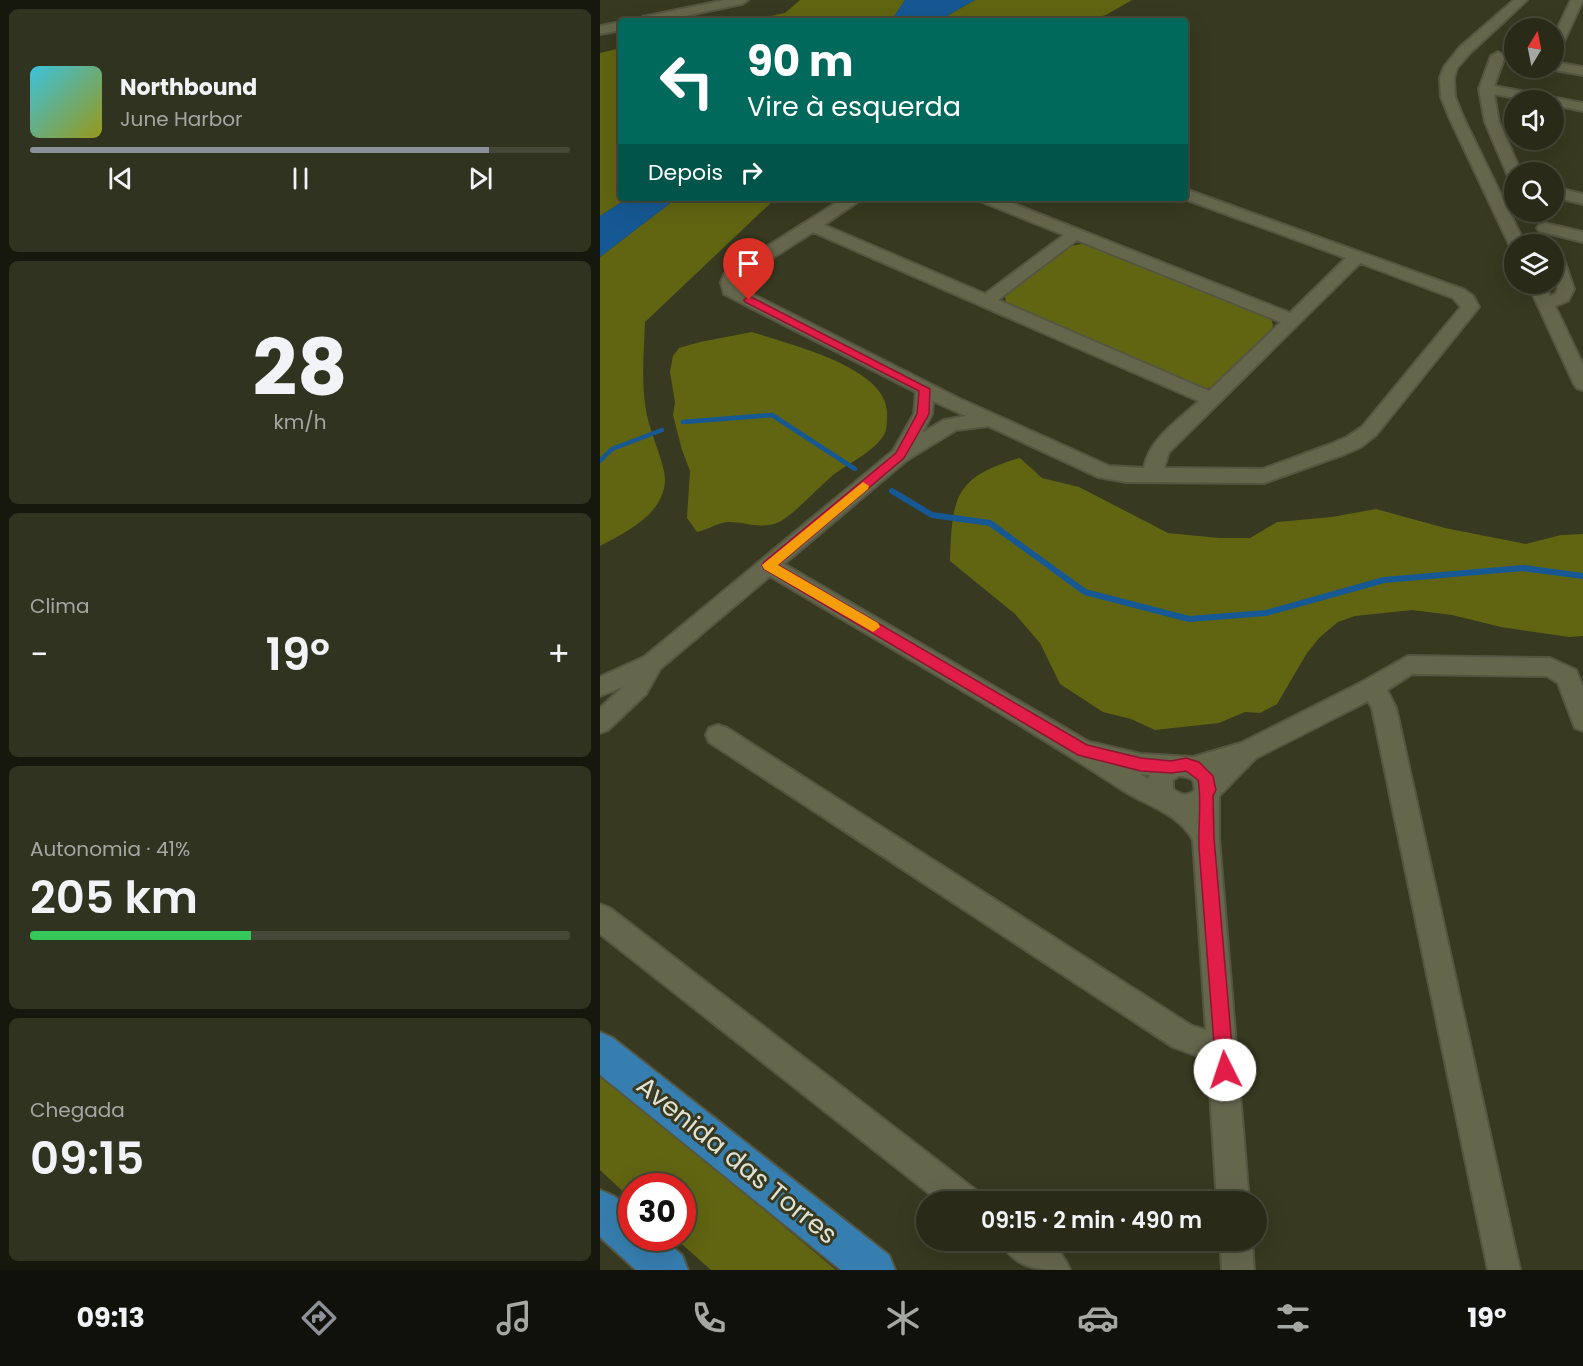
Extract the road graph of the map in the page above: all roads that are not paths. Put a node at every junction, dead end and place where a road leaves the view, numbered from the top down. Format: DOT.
graph roads {
  1 [pos="742,0"];
  2 [pos="1521,0"];
  3 [pos="1577,0"];
  4 [pos="704,4"];
  5 [pos="654,18"];
  6 [pos="1564,28"];
  7 [pos="1466,50"];
  8 [pos="1498,56"];
  9 [pos="1504,57"];
  10 [pos="1564,68"];
  11 [pos="1583,71"];
  12 [pos="1486,89"];
  13 [pos="1504,92"];
  14 [pos="1564,103"];
  15 [pos="1583,107"];
  16 [pos="1509,162"];
  17 [pos="1564,194"];
  18 [pos="1188,195"];
  19 [pos="1583,199"];
  20 [pos="850,201"];
  21 [pos="992,201"];
  22 [pos="1541,222"];
  23 [pos="811,225"];
  24 [pos="1545,228"];
  25 [pos="1075,234"];
  26 [pos="1512,234"];
  27 [pos="1547,234"];
  28 [pos="1583,237"];
  29 [pos="1357,257"];
  30 [pos="1564,272"];
  31 [pos="1575,291"];
  32 [pos="1540,294"];
  33 [pos="988,300"];
  34 [pos="1545,304"];
  35 [pos="1292,320"];
  36 [pos="1583,384"];
  37 [pos="925,389"];
  38 [pos="1211,399"];
  39 [pos="990,420"];
  40 [pos="900,455"];
  41 [pos="1153,476"];
  42 [pos="768,565"];
  43 [pos="652,663"];
  44 [pos="600,687"];
  45 [pos="1370,689"];
  46 [pos="1583,722"];
  47 [pos="600,723"];
  48 [pos="718,735"];
  49 [pos="1083,751"];
  50 [pos="1247,751"];
  51 [pos="1182,767"];
  52 [pos="1207,793"];
  53 [pos="1172,803"];
  54 [pos="1206,838"];
  55 [pos="600,917"];
  56 [pos="1223,1048"];
  57 [pos="600,1051"];
  58 [pos="952,1191"];
  59 [pos="1232,1191"];
  60 [pos="600,1210"];
  61 [pos="1030,1251"];
  62 [pos="1237,1251"];
  63 [pos="667,1270"];
  64 [pos="874,1270"];
  65 [pos="1054,1270"];
  66 [pos="1238,1270"];
  67 [pos="1504,1270"];
  1 -- 4 [label="street"];
  2 -- 7 [label="street"];
  3 -- 6 [label="street"];
  4 -- 5 [label="street"];
  7 -- 8 [label="street"];
  7 -- 26 [label="street"];
  8 -- 9 [label="street"];
  8 -- 12 [label="street"];
  10 -- 11 [label="street"];
  12 -- 13 [label="street"];
  12 -- 16 [label="street"];
  14 -- 15 [label="street"];
  17 -- 19 [label="street"];
  18 -- 29 [label="street"];
  20 -- 23 [label="street"];
  21 -- 25 [label="street"];
  22 -- 24 [label="street"];
  23 -- 33 [label="street"];
  23 -- 37 [label="street"];
  24 -- 27 [label="street"];
  24 -- 28 [label="street"];
  25 -- 33 [label="street"];
  25 -- 35 [label="street"];
  29 -- 35 [label="street"];
  29 -- 41 [label="street"];
  30 -- 31 [label="street"];
  31 -- 34 [label="street"];
  32 -- 34 [label="street"];
  33 -- 38 [label="street"];
  34 -- 36 [label="street"];
  35 -- 38 [label="street"];
  37 -- 39 [label="street"];
  37 -- 40 [label="street"];
  38 -- 41 [label="street"];
  39 -- 40 [label="street"];
  39 -- 41 [label="street"];
  40 -- 42 [label="street"];
  42 -- 43 [label="street"];
  42 -- 49 [label="street"];
  43 -- 44 [label="street"];
  43 -- 47 [label="street"];
  45 -- 46 [label="street"];
  45 -- 50 [label="street"];
  45 -- 67 [label="street"];
  48 -- 56 [label="street"];
  49 -- 51 [label="street"];
  49 -- 53 [label="street"];
  50 -- 51 [label="street"];
  50 -- 52 [label="street"];
  51 -- 52 [label="street"];
  51 -- 53 [label="street"];
  52 -- 53 [label="street"];
  52 -- 54 [label="street"];
  53 -- 54 [label="street"];
  54 -- 56 [label="street"];
  55 -- 58 [label="street"];
  56 -- 59 [label="street"];
  57 -- 64 [label="main road, Avenida das Torres"];
  60 -- 63 [label="main road"];
  61 -- 65 [label="street"];
  62 -- 66 [label="street"];
}
